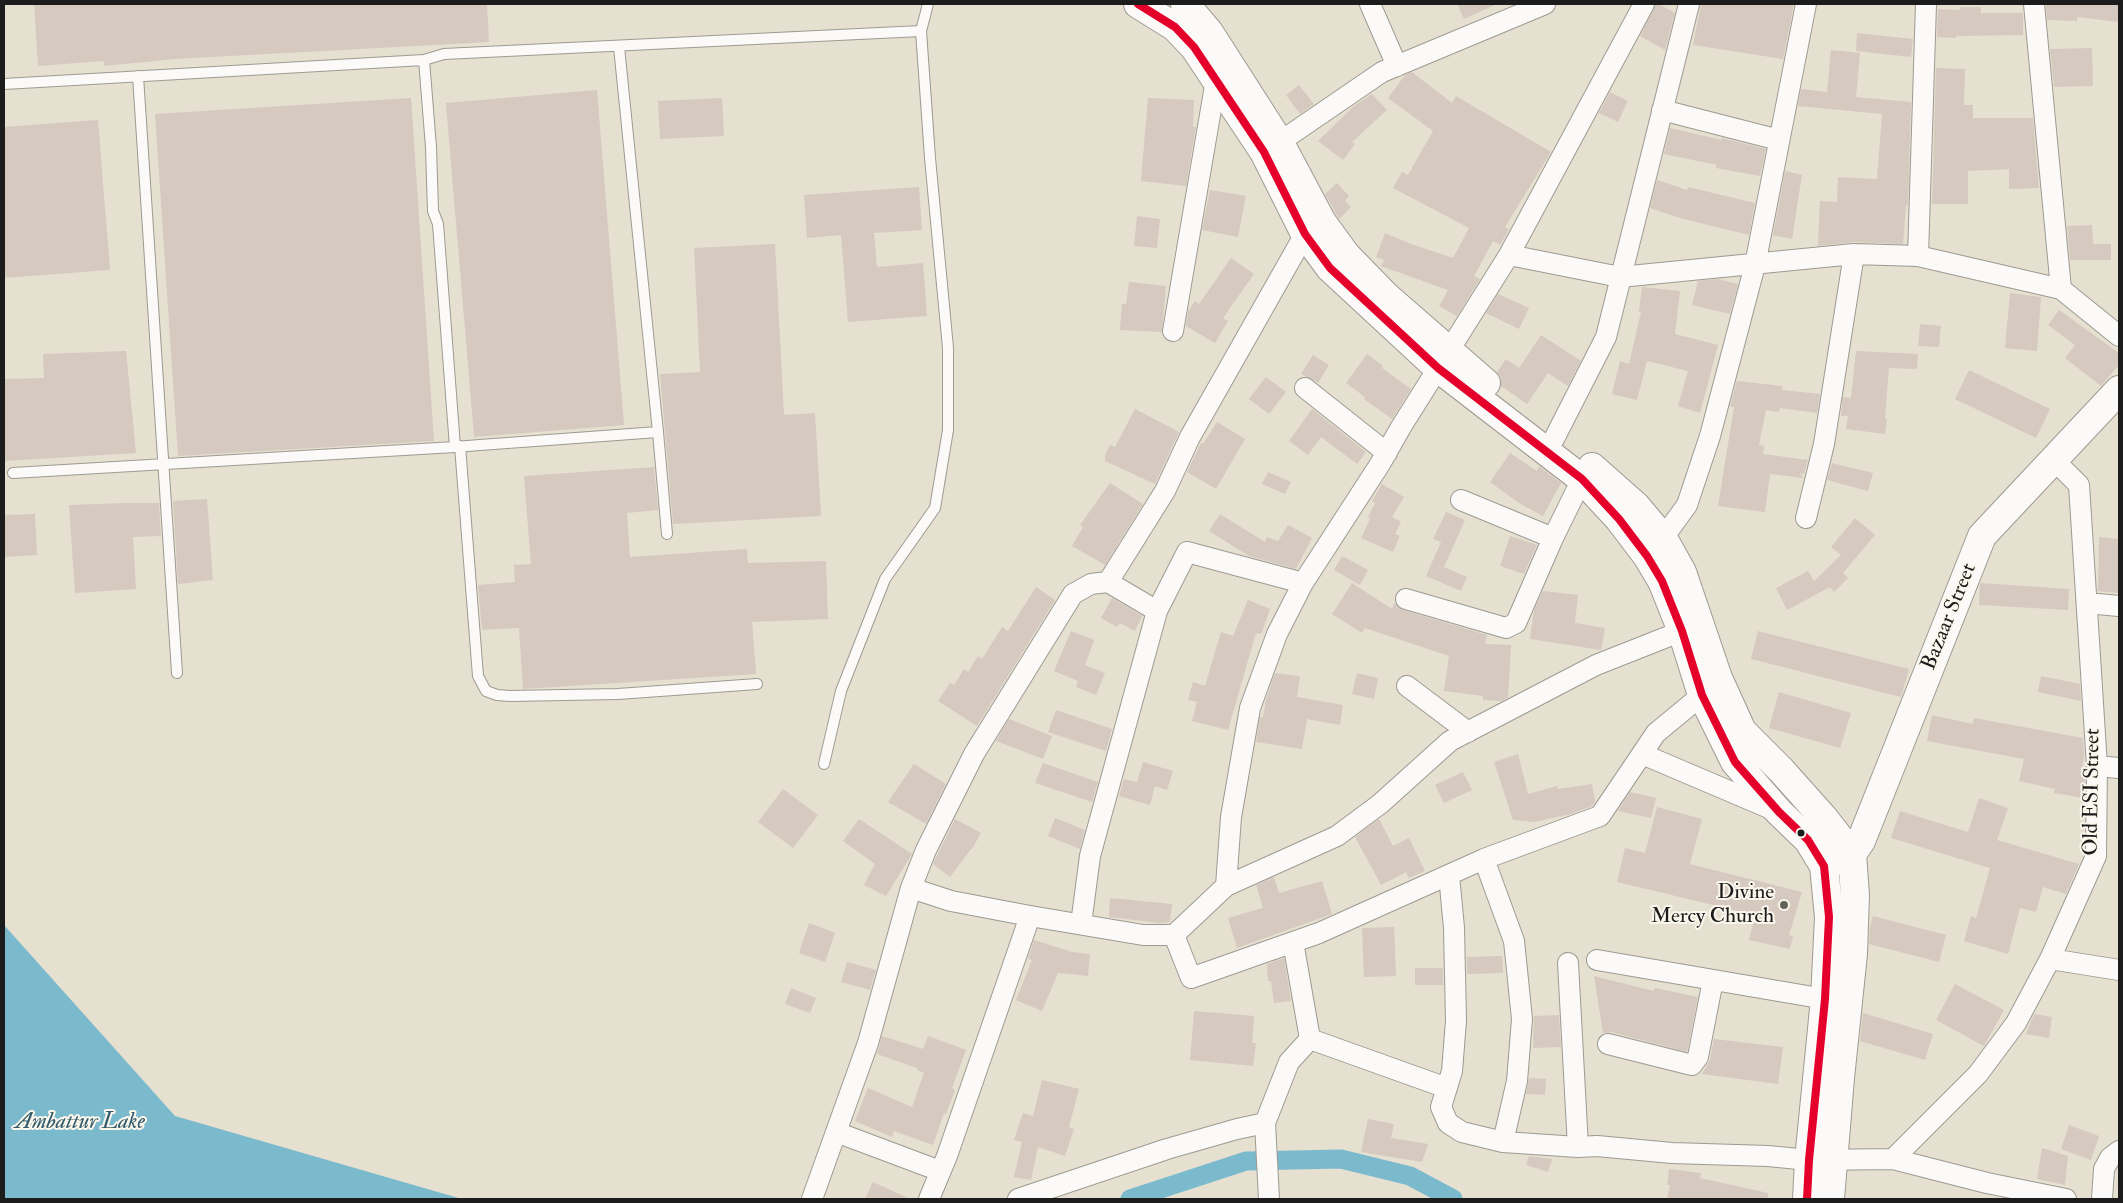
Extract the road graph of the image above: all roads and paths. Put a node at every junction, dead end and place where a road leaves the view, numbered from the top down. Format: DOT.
graph roads {
  1 [pos="928,4"];
  2 [pos="1138,4"];
  3 [pos="1185,4"];
  4 [pos="1370,4"];
  5 [pos="1545,4"];
  6 [pos="1644,4"];
  7 [pos="1689,4"];
  8 [pos="1806,4"];
  9 [pos="1926,4"];
  10 [pos="2034,4"];
  11 [pos="921,31"];
  12 [pos="619,46"];
  13 [pos="424,60"];
  14 [pos="1397,66"];
  15 [pos="138,76"];
  16 [pos="1216,80"];
  17 [pos="4,84"];
  18 [pos="1662,110"];
  19 [pos="1779,140"];
  20 [pos="1272,148"];
  21 [pos="1305,234"];
  22 [pos="1509,254"];
  23 [pos="1854,254"];
  24 [pos="1918,256"];
  25 [pos="1755,265"];
  26 [pos="1620,277"];
  27 [pos="2061,289"];
  28 [pos="1173,331"];
  29 [pos="2119,336"];
  30 [pos="1444,359"];
  31 [pos="1304,388"];
  32 [pos="2119,390"];
  33 [pos="658,432"];
  34 [pos="1554,439"];
  35 [pos="457,447"];
  36 [pos="1387,453"];
  37 [pos="2054,460"];
  38 [pos="164,464"];
  39 [pos="13,473"];
  40 [pos="1582,479"];
  41 [pos="1461,500"];
  42 [pos="1806,518"];
  43 [pos="667,534"];
  44 [pos="1553,538"];
  45 [pos="1663,538"];
  46 [pos="1108,582"];
  47 [pos="1303,583"];
  48 [pos="1406,599"];
  49 [pos="2087,603"];
  50 [pos="2119,606"];
  51 [pos="1157,611"];
  52 [pos="1682,631"];
  53 [pos="177,673"];
  54 [pos="757,684"];
  55 [pos="1407,686"];
  56 [pos="1702,695"];
  57 [pos="1468,732"];
  58 [pos="1642,754"];
  59 [pos="824,764"];
  60 [pos="2097,766"];
  61 [pos="2119,768"];
  62 [pos="1779,812"];
  63 [pos="1852,854"];
  64 [pos="1484,859"];
  65 [pos="1824,866"];
  66 [pos="1449,875"];
  67 [pos="1226,886"];
  68 [pos="912,888"];
  69 [pos="1030,916"];
  70 [pos="1081,924"];
  71 [pos="1174,935"];
  72 [pos="1293,942"];
  73 [pos="1598,960"];
  74 [pos="2050,960"];
  75 [pos="1568,963"];
  76 [pos="2119,970"];
  77 [pos="1713,980"];
  78 [pos="1825,999"];
  79 [pos="1310,1038"];
  80 [pos="1608,1044"];
  81 [pos="1447,1088"];
  82 [pos="1265,1125"];
  83 [pos="836,1132"];
  84 [pos="1503,1142"];
  85 [pos="1578,1146"];
  86 [pos="2119,1151"];
  87 [pos="1893,1159"];
  88 [pos="1821,1160"];
  89 [pos="940,1171"];
  90 [pos="812,1199"];
  91 [pos="929,1199"];
  92 [pos="1018,1199"];
  93 [pos="1269,1199"];
  94 [pos="1807,1199"];
  95 [pos="1830,1199"];
  96 [pos="2066,1199"];
  97 [pos="2102,1199"];
  1 -- 11 [label="lane"];
  2 -- 16 [label="main road"];
  3 -- 20 [label="main road"];
  4 -- 14 [label="street"];
  5 -- 14 [label="street"];
  6 -- 22 [label="street"];
  7 -- 18 [label="street"];
  8 -- 19 [label="street"];
  9 -- 24 [label="street"];
  10 -- 27 [label="street"];
  11 -- 12 [label="lane"];
  11 -- 59 [label="lane"];
  12 -- 13 [label="lane"];
  12 -- 33 [label="lane"];
  13 -- 15 [label="lane"];
  13 -- 35 [label="lane"];
  14 -- 20 [label="street"];
  15 -- 17 [label="lane"];
  15 -- 38 [label="lane"];
  16 -- 20 [label="main road"];
  16 -- 28 [label="street"];
  18 -- 19 [label="street"];
  18 -- 26 [label="street"];
  19 -- 25 [label="street"];
  20 -- 21 [label="main road"];
  20 -- 30 [label="main road"];
  21 -- 30 [label="main road"];
  21 -- 46 [label="street"];
  22 -- 26 [label="street"];
  22 -- 30 [label="street"];
  23 -- 24 [label="street"];
  23 -- 25 [label="street"];
  23 -- 42 [label="street"];
  24 -- 27 [label="street"];
  25 -- 26 [label="street"];
  25 -- 45 [label="street"];
  26 -- 34 [label="street"];
  27 -- 29 [label="street"];
  30 -- 34 [label="main road"];
  30 -- 36 [label="street"];
  30 -- 40 [label="main road"];
  31 -- 36 [label="street"];
  32 -- 37 [label="main road, Bazaar Street"];
  33 -- 35 [label="lane"];
  33 -- 43 [label="lane"];
  34 -- 45 [label="main road"];
  35 -- 38 [label="lane"];
  35 -- 54 [label="lane"];
  36 -- 47 [label="street"];
  37 -- 49 [label="street, Old ESI Street"];
  37 -- 63 [label="main road, Bazaar Street"];
  38 -- 39 [label="lane"];
  38 -- 53 [label="lane"];
  40 -- 44 [label="street"];
  40 -- 52 [label="main road"];
  41 -- 44 [label="street"];
  44 -- 48 [label="street"];
  45 -- 63 [label="main road"];
  46 -- 51 [label="street"];
  46 -- 68 [label="street"];
  47 -- 51 [label="street"];
  47 -- 67 [label="street"];
  49 -- 50 [label="street"];
  49 -- 60 [label="street, Old ESI Street"];
  51 -- 70 [label="street"];
  52 -- 56 [label="main road"];
  52 -- 57 [label="street"];
  55 -- 57 [label="street"];
  56 -- 58 [label="street"];
  56 -- 62 [label="main road"];
  57 -- 67 [label="street"];
  58 -- 62 [label="street"];
  58 -- 64 [label="street"];
  60 -- 61 [label="street"];
  60 -- 74 [label="street, Old ESI Street"];
  62 -- 65 [label="main road"];
  63 -- 65 [label="main road"];
  63 -- 88 [label="main road"];
  64 -- 66 [label="street"];
  64 -- 84 [label="street"];
  65 -- 78 [label="main road"];
  66 -- 72 [label="street"];
  66 -- 81 [label="street"];
  67 -- 71 [label="street"];
  68 -- 69 [label="street"];
  68 -- 83 [label="street"];
  69 -- 70 [label="street"];
  69 -- 89 [label="street"];
  70 -- 71 [label="street"];
  71 -- 72 [label="street"];
  72 -- 79 [label="street"];
  73 -- 77 [label="street"];
  74 -- 76 [label="street"];
  74 -- 87 [label="street, Old ESI Street"];
  75 -- 85 [label="street"];
  77 -- 78 [label="street"];
  77 -- 80 [label="street"];
  78 -- 88 [label="main road"];
  79 -- 81 [label="street"];
  79 -- 82 [label="street"];
  81 -- 84 [label="street"];
  82 -- 92 [label="street"];
  82 -- 93 [label="street"];
  83 -- 89 [label="street"];
  83 -- 90 [label="street"];
  84 -- 85 [label="street"];
  85 -- 88 [label="street"];
  86 -- 97 [label="street"];
  87 -- 88 [label="street"];
  87 -- 96 [label="street"];
  88 -- 94 [label="main road"];
  88 -- 95 [label="main road"];
  89 -- 91 [label="street"];
}
